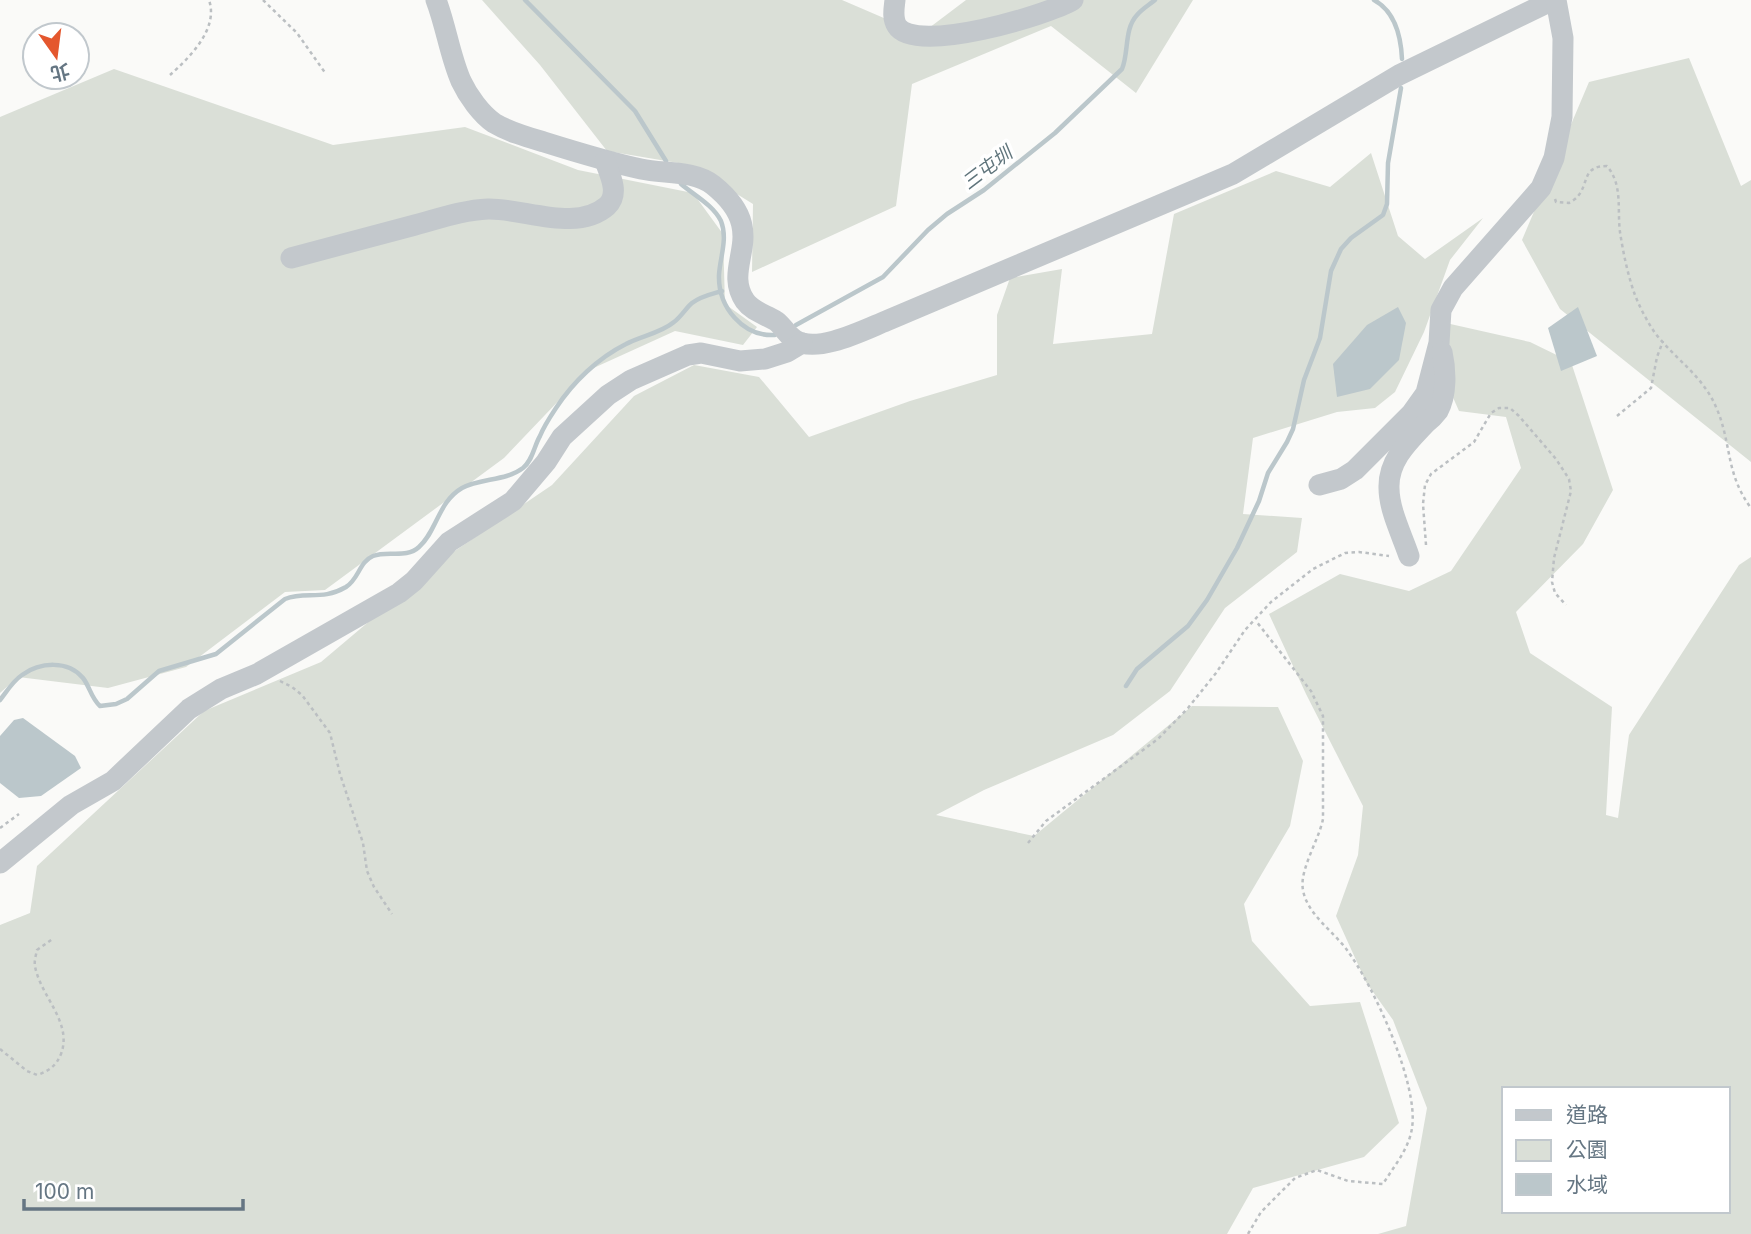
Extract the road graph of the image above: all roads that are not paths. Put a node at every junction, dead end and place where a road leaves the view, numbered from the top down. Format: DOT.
graph roads {
  1 [pos="436,0"];
  2 [pos="895,0"];
  3 [pos="1073,0"];
  4 [pos="1554,0"];
  5 [pos="605,161"];
  6 [pos="291,258"];
  7 [pos="802,343"];
  8 [pos="1440,343"];
  9 [pos="1319,485"];
  10 [pos="1409,556"];
  11 [pos="0,863"];
  1 -- 5 [label="street"];
  2 -- 3 [label="street"];
  4 -- 7 [label="street"];
  4 -- 8 [label="street"];
  5 -- 6 [label="street"];
  5 -- 7 [label="street"];
  7 -- 11 [label="street"];
  8 -- 9 [label="street"];
  8 -- 10 [label="street"];
}
